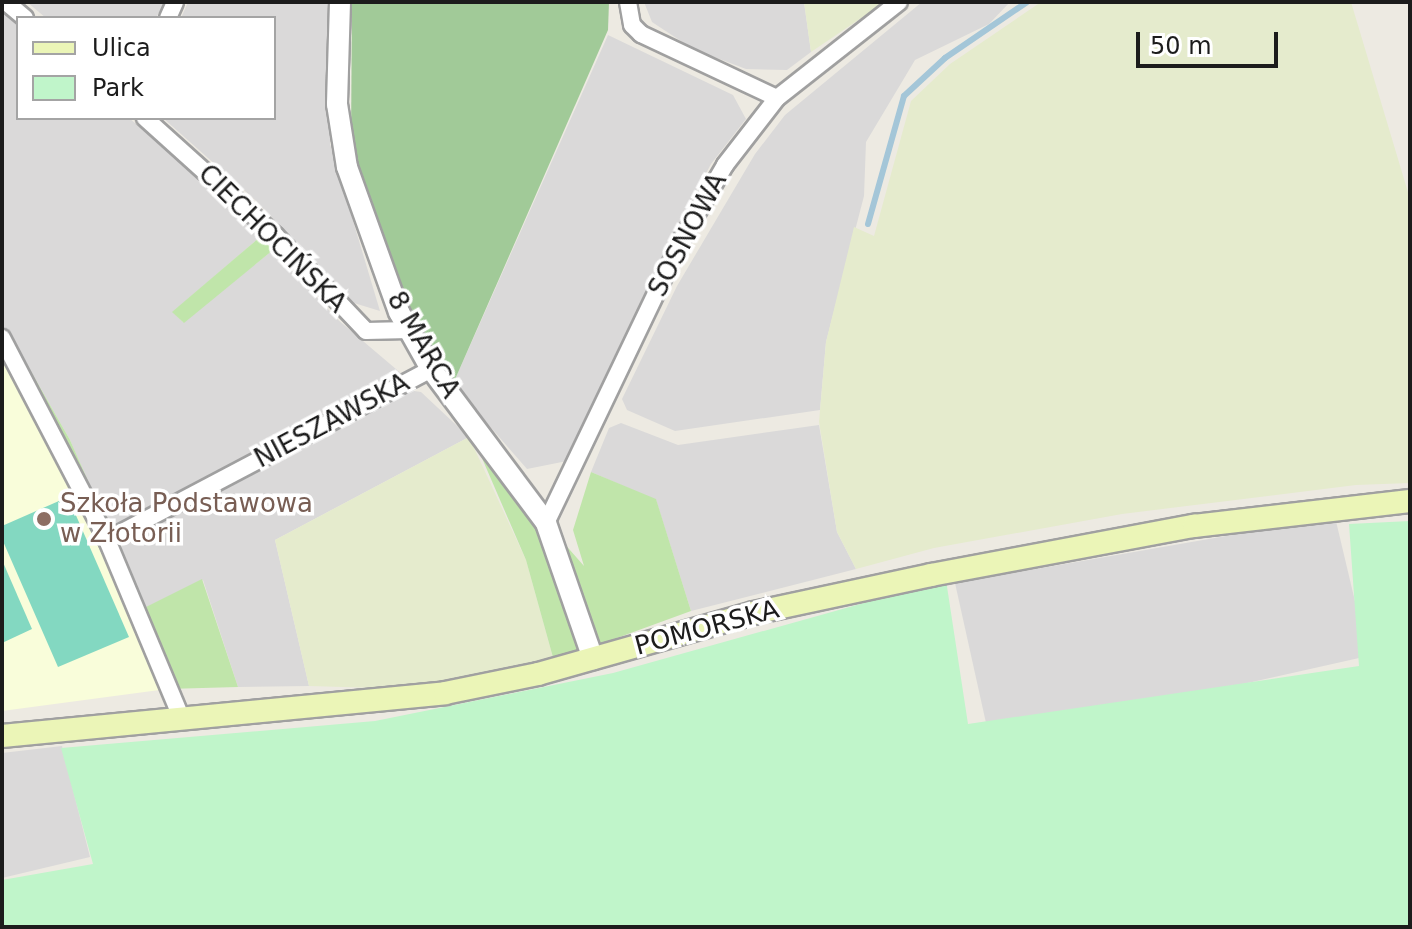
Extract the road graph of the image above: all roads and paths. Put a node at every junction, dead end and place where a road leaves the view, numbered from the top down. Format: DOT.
graph roads {
  1 [pos="6,2"];
  2 [pos="340,2"];
  3 [pos="628,2"];
  4 [pos="899,2"];
  5 [pos="23,16"];
  6 [pos="777,98"];
  7 [pos="147,120"];
  8 [pos="409,330"];
  9 [pos="2,338"];
  10 [pos="431,369"];
  11 [pos="1410,501"];
  12 [pos="546,523"];
  13 [pos="107,540"];
  14 [pos="593,659"];
  15 [pos="182,719"];
  16 [pos="2,736"];
  1 -- 5 [label="street"];
  2 -- 8 [label="street, 8 MARCA"];
  3 -- 6 [label="street"];
  4 -- 6 [label="street, SOSNOWA"];
  6 -- 12 [label="street, SOSNOWA"];
  7 -- 8 [label="street, CIECHOCIŃSKA"];
  8 -- 10 [label="street, 8 MARCA"];
  9 -- 13 [label="street"];
  10 -- 12 [label="street, 8 MARCA"];
  10 -- 13 [label="street, NIESZAWSKA"];
  11 -- 14 [label="main road, POMORSKA"];
  12 -- 14 [label="street, 8 MARCA"];
  13 -- 15 [label="street"];
  14 -- 15 [label="main road, POMORSKA"];
  15 -- 16 [label="main road, POMORSKA"];
}
